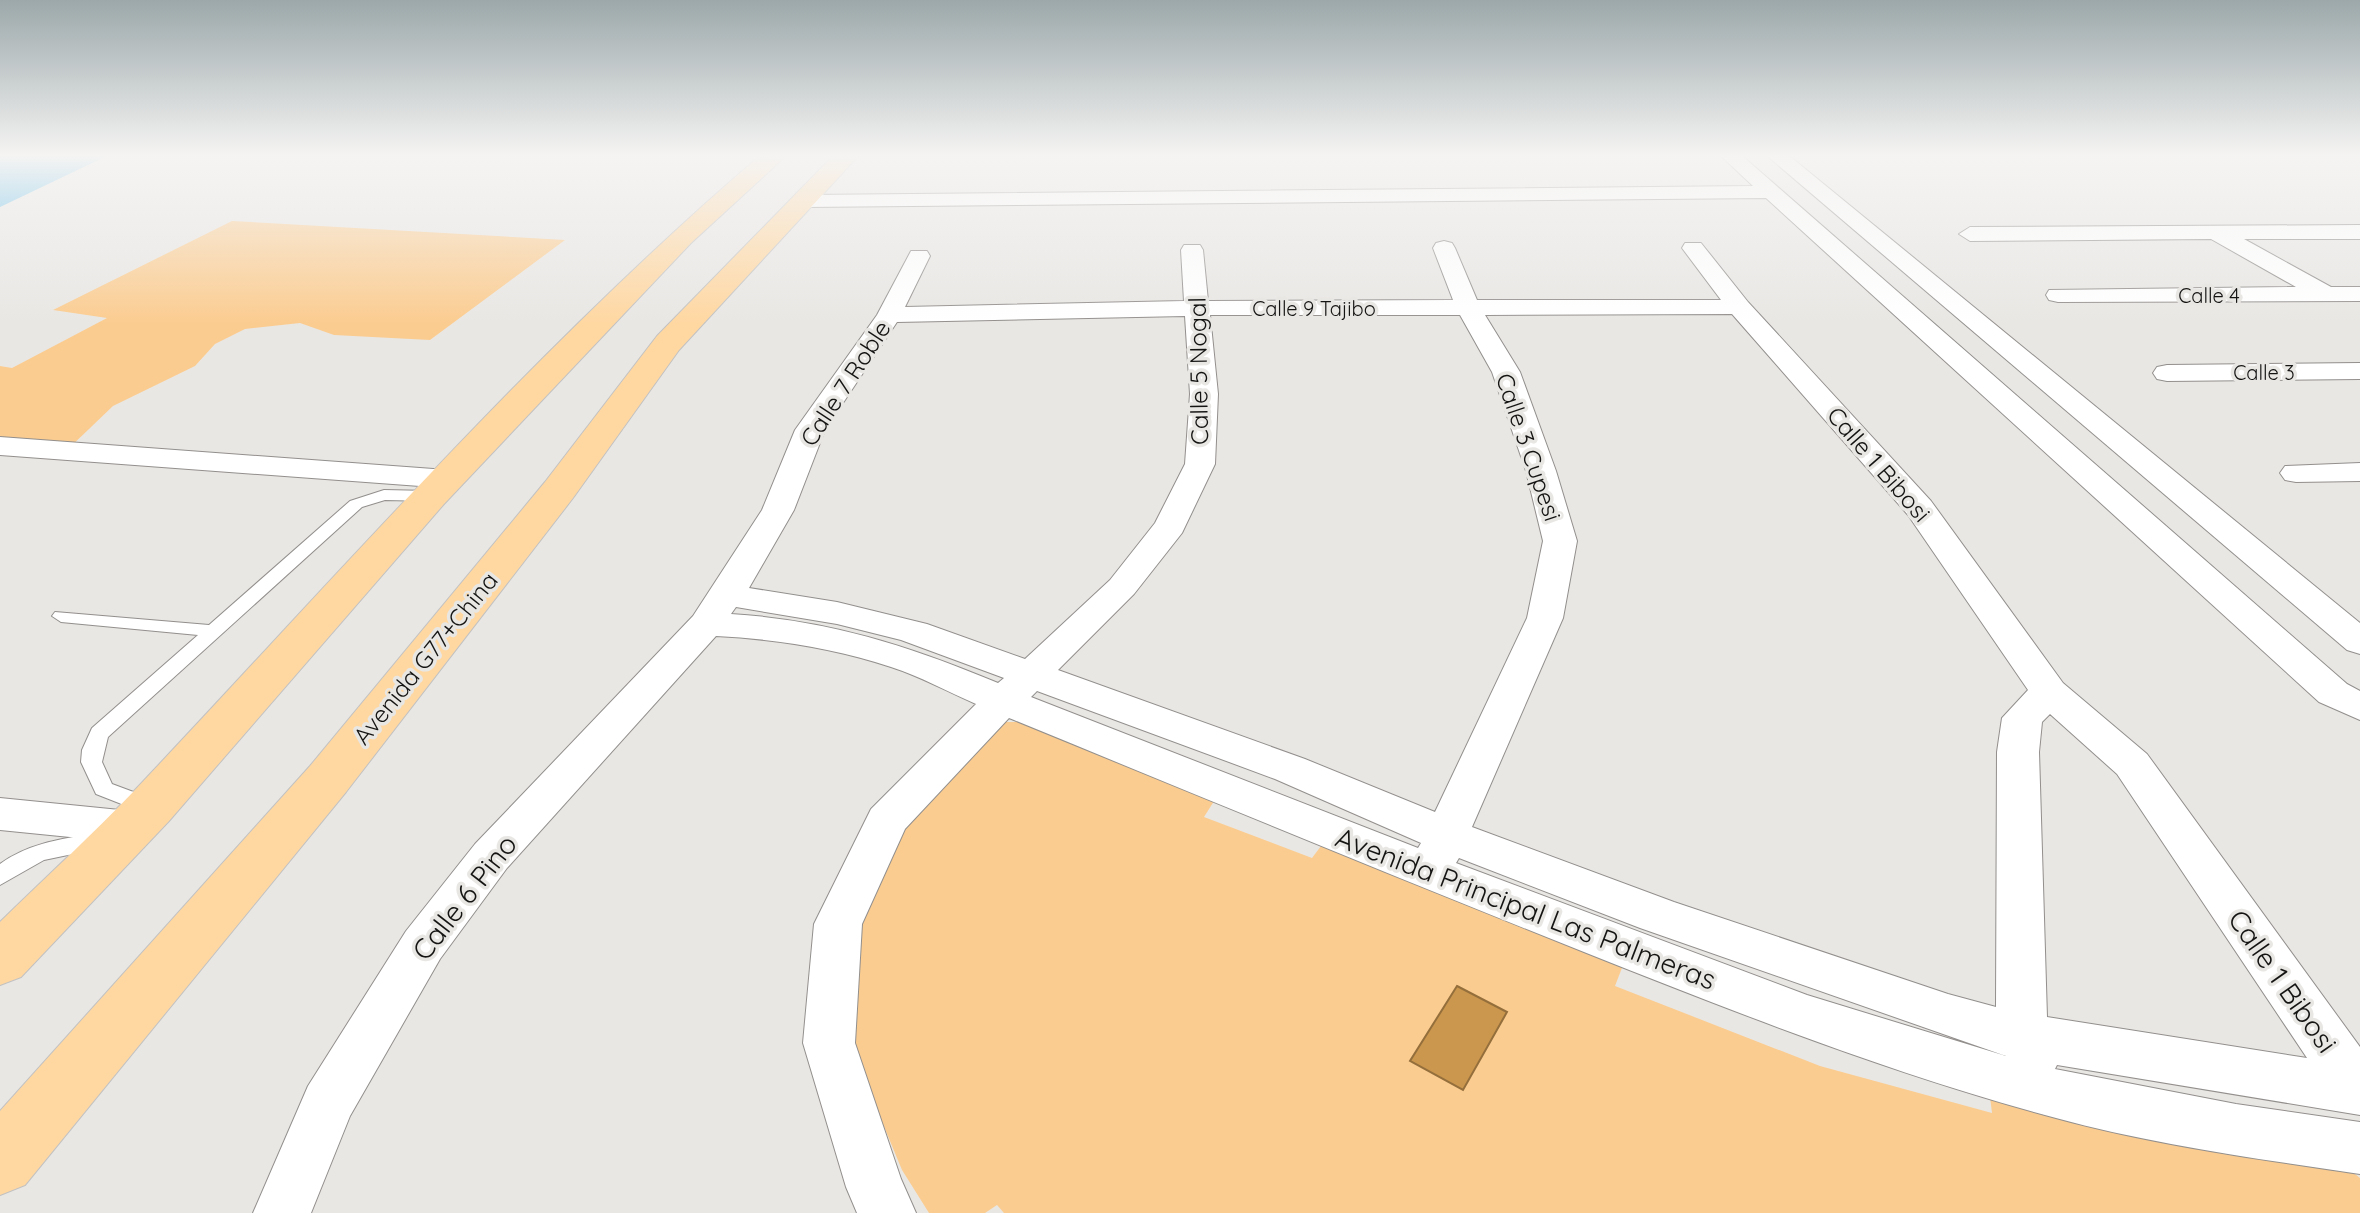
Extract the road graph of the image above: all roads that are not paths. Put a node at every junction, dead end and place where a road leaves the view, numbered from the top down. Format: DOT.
graph roads {
  1 [pos="711,211"];
  2 [pos="797,211"];
  3 [pos="1793,211"];
  4 [pos="1843,211"];
  5 [pos="2215,232"];
  6 [pos="2360,232"];
  7 [pos="1970,234"];
  8 [pos="1444,248"];
  9 [pos="1693,248"];
  10 [pos="1192,250"];
  11 [pos="919,256"];
  12 [pos="2327,294"];
  13 [pos="2360,294"];
  14 [pos="2058,295"];
  15 [pos="1468,307"];
  16 [pos="1739,307"];
  17 [pos="1199,308"];
  18 [pos="889,315"];
  19 [pos="2360,371"];
  20 [pos="2167,373"];
  21 [pos="0,446"];
  22 [pos="2360,472"];
  23 [pos="2296,473"];
  24 [pos="438,487"];
  25 [pos="717,609"];
  26 [pos="61,616"];
  27 [pos="214,631"];
  28 [pos="2360,642"];
  29 [pos="1018,687"];
  30 [pos="2049,692"];
  31 [pos="2360,707"];
  32 [pos="0,814"];
  33 [pos="134,823"];
  34 [pos="1438,854"];
  35 [pos="0,876"];
  36 [pos="0,960"];
  37 [pos="2022,1036"];
  38 [pos="2360,1091"];
  39 [pos="2060,1095"];
  40 [pos="2360,1148"];
  41 [pos="0,1162"];
  42 [pos="282,1213"];
  43 [pos="887,1213"];
  1 -- 24 [label="main road"];
  2 -- 41 [label="main road, Avenida G77+China"];
  3 -- 31 [label="street"];
  4 -- 28 [label="street"];
  5 -- 6 [label="street"];
  5 -- 7 [label="street"];
  5 -- 12 [label="street"];
  8 -- 15 [label="street, Calle 3 Cupesi"];
  9 -- 16 [label="street, Calle 1 Bibosi"];
  10 -- 17 [label="street, Calle 5 Nogal"];
  11 -- 18 [label="street, Calle 7 Roble"];
  12 -- 13 [label="street, Calle 4"];
  12 -- 14 [label="street, Calle 4"];
  15 -- 16 [label="street, Calle 9 Tajibo"];
  15 -- 17 [label="street, Calle 9 Tajibo"];
  15 -- 34 [label="street, Calle 3 Cupesi"];
  16 -- 30 [label="street, Calle 1 Bibosi"];
  17 -- 18 [label="street, Calle 9 Tajibo"];
  17 -- 29 [label="street, Calle 5 Nogal"];
  18 -- 25 [label="street, Calle 7 Roble"];
  19 -- 20 [label="street, Calle 3"];
  21 -- 24 [label="street"];
  22 -- 23 [label="street"];
  24 -- 27 [label="lane"];
  24 -- 33 [label="main road"];
  25 -- 29 [label="street, Avenida Principal Las Palmeras"];
  25 -- 42 [label="street, Calle 6 Pino"];
  26 -- 27 [label="lane"];
  27 -- 33 [label="lane"];
  29 -- 34 [label="street, Avenida Principal Las Palmeras"];
  29 -- 43 [label="street, Calle 5 Nogal"];
  30 -- 37 [label="street"];
  30 -- 38 [label="street, Calle 1 Bibosi"];
  32 -- 33 [label="street"];
  33 -- 35 [label="lane"];
  33 -- 36 [label="main road"];
  34 -- 37 [label="street, Avenida Principal Las Palmeras"];
  34 -- 39 [label="street, Avenida Principal Las Palmeras"];
  37 -- 38 [label="street, Avenida Principal Las Palmeras"];
  37 -- 39 [label="street"];
  39 -- 40 [label="street, Avenida Principal Las Palmeras"];
}
